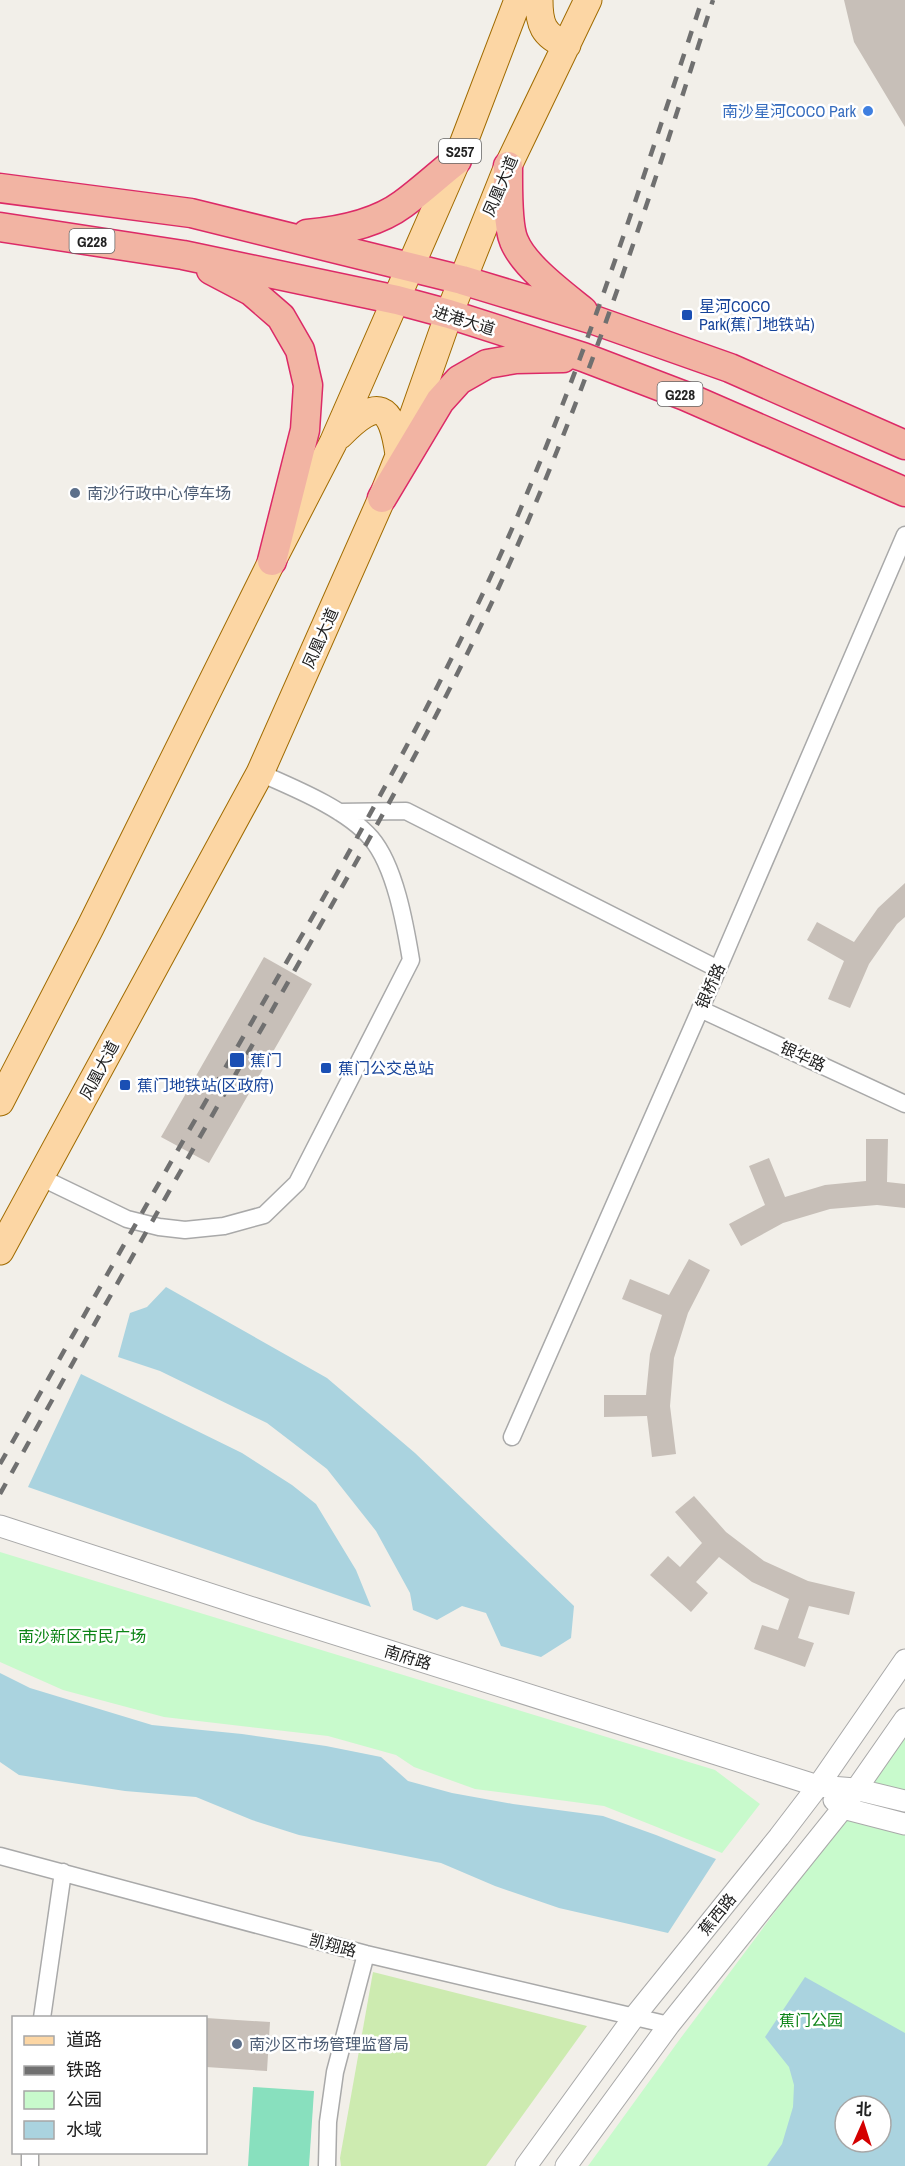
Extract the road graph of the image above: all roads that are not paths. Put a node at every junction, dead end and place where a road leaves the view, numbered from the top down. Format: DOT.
graph roads {
  1 [pos="518,0"];
  2 [pos="539,0"];
  3 [pos="588,0"];
  4 [pos="567,45"];
  5 [pos="457,160"];
  6 [pos="508,166"];
  7 [pos="0,188"];
  8 [pos="0,227"];
  9 [pos="250,227"];
  10 [pos="289,236"];
  11 [pos="183,255"];
  12 [pos="412,266"];
  13 [pos="243,267"];
  14 [pos="462,280"];
  15 [pos="397,300"];
  16 [pos="449,314"];
  17 [pos="594,320"];
  18 [pos="583,357"];
  19 [pos="333,443"];
  20 [pos="905,445"];
  21 [pos="399,456"];
  22 [pos="905,492"];
  23 [pos="382,498"];
  24 [pos="905,535"];
  25 [pos="272,561"];
  26 [pos="260,773"];
  27 [pos="339,812"];
  28 [pos="718,969"];
  29 [pos="700,1009"];
  30 [pos="0,1102"];
  31 [pos="905,1104"];
  32 [pos="40,1178"];
  33 [pos="0,1251"];
  34 [pos="512,1437"];
  35 [pos="0,1526"];
  36 [pos="905,1659"];
  37 [pos="905,1719"];
  38 [pos="818,1786"];
  39 [pos="855,1789"];
  40 [pos="905,1801"];
  41 [pos="843,1808"];
  42 [pos="905,1824"];
  43 [pos="0,1856"];
  44 [pos="63,1872"];
  45 [pos="366,1954"];
  46 [pos="42,2016"];
  47 [pos="634,2017"];
  48 [pos="669,2025"];
  49 [pos="327,2166"];
  50 [pos="526,2166"];
  51 [pos="566,2166"];
  1 -- 5 [label="main road, S257"];
  2 -- 4 [label="main road"];
  3 -- 4 [label="main road, 凤凰大道"];
  4 -- 6 [label="main road, 凤凰大道"];
  5 -- 10 [label="highway"];
  5 -- 12 [label="main road, S257"];
  6 -- 14 [label="main road, 凤凰大道"];
  6 -- 17 [label="highway"];
  7 -- 9 [label="highway, G228"];
  8 -- 11 [label="highway, 进港大道 / G228"];
  9 -- 10 [label="highway, G228"];
  9 -- 13 [label="highway"];
  10 -- 12 [label="highway, G228"];
  11 -- 13 [label="highway, 进港大道 / G228"];
  11 -- 25 [label="highway"];
  12 -- 14 [label="highway, G228"];
  12 -- 15 [label="main road, S257"];
  13 -- 15 [label="highway, 进港大道 / G228"];
  14 -- 16 [label="main road, 凤凰大道"];
  14 -- 17 [label="highway, G228"];
  15 -- 16 [label="highway, 进港大道 / G228"];
  15 -- 19 [label="main road"];
  16 -- 18 [label="highway, 进港大道 / G228"];
  16 -- 21 [label="main road, 凤凰大道"];
  17 -- 20 [label="highway, G228"];
  18 -- 22 [label="highway, 进港大道 / G228"];
  18 -- 23 [label="highway"];
  19 -- 21 [label="main road"];
  19 -- 25 [label="main road"];
  21 -- 23 [label="main road, 凤凰大道"];
  23 -- 26 [label="main road, 凤凰大道"];
  24 -- 28 [label="street, 银桥路"];
  25 -- 30 [label="main road"];
  26 -- 27 [label="street"];
  26 -- 32 [label="main road, 凤凰大道"];
  27 -- 28 [label="street"];
  27 -- 32 [label="street"];
  28 -- 29 [label="street, 银桥路"];
  29 -- 31 [label="street, 银华路"];
  29 -- 34 [label="street, 银桥路"];
  32 -- 33 [label="main road, 凤凰大道"];
  35 -- 38 [label="street, 南府路"];
  36 -- 38 [label="street, 蕉西路"];
  37 -- 39 [label="street, 蕉西路"];
  38 -- 39 [label="street, 南府路"];
  38 -- 41 [label="street, 南府路"];
  38 -- 47 [label="street, 蕉西路"];
  39 -- 40 [label="street, 南府路"];
  39 -- 41 [label="street, 蕉西路"];
  41 -- 42 [label="street, 南府路"];
  41 -- 48 [label="street, 蕉西路"];
  43 -- 44 [label="street, 凯翔路"];
  44 -- 45 [label="street, 凯翔路"];
  44 -- 46 [label="street"];
  45 -- 47 [label="street, 凯翔路"];
  45 -- 49 [label="street"];
  47 -- 48 [label="street, 凯翔路"];
  47 -- 50 [label="street, 蕉西路"];
  48 -- 51 [label="street, 蕉西路"];
}
